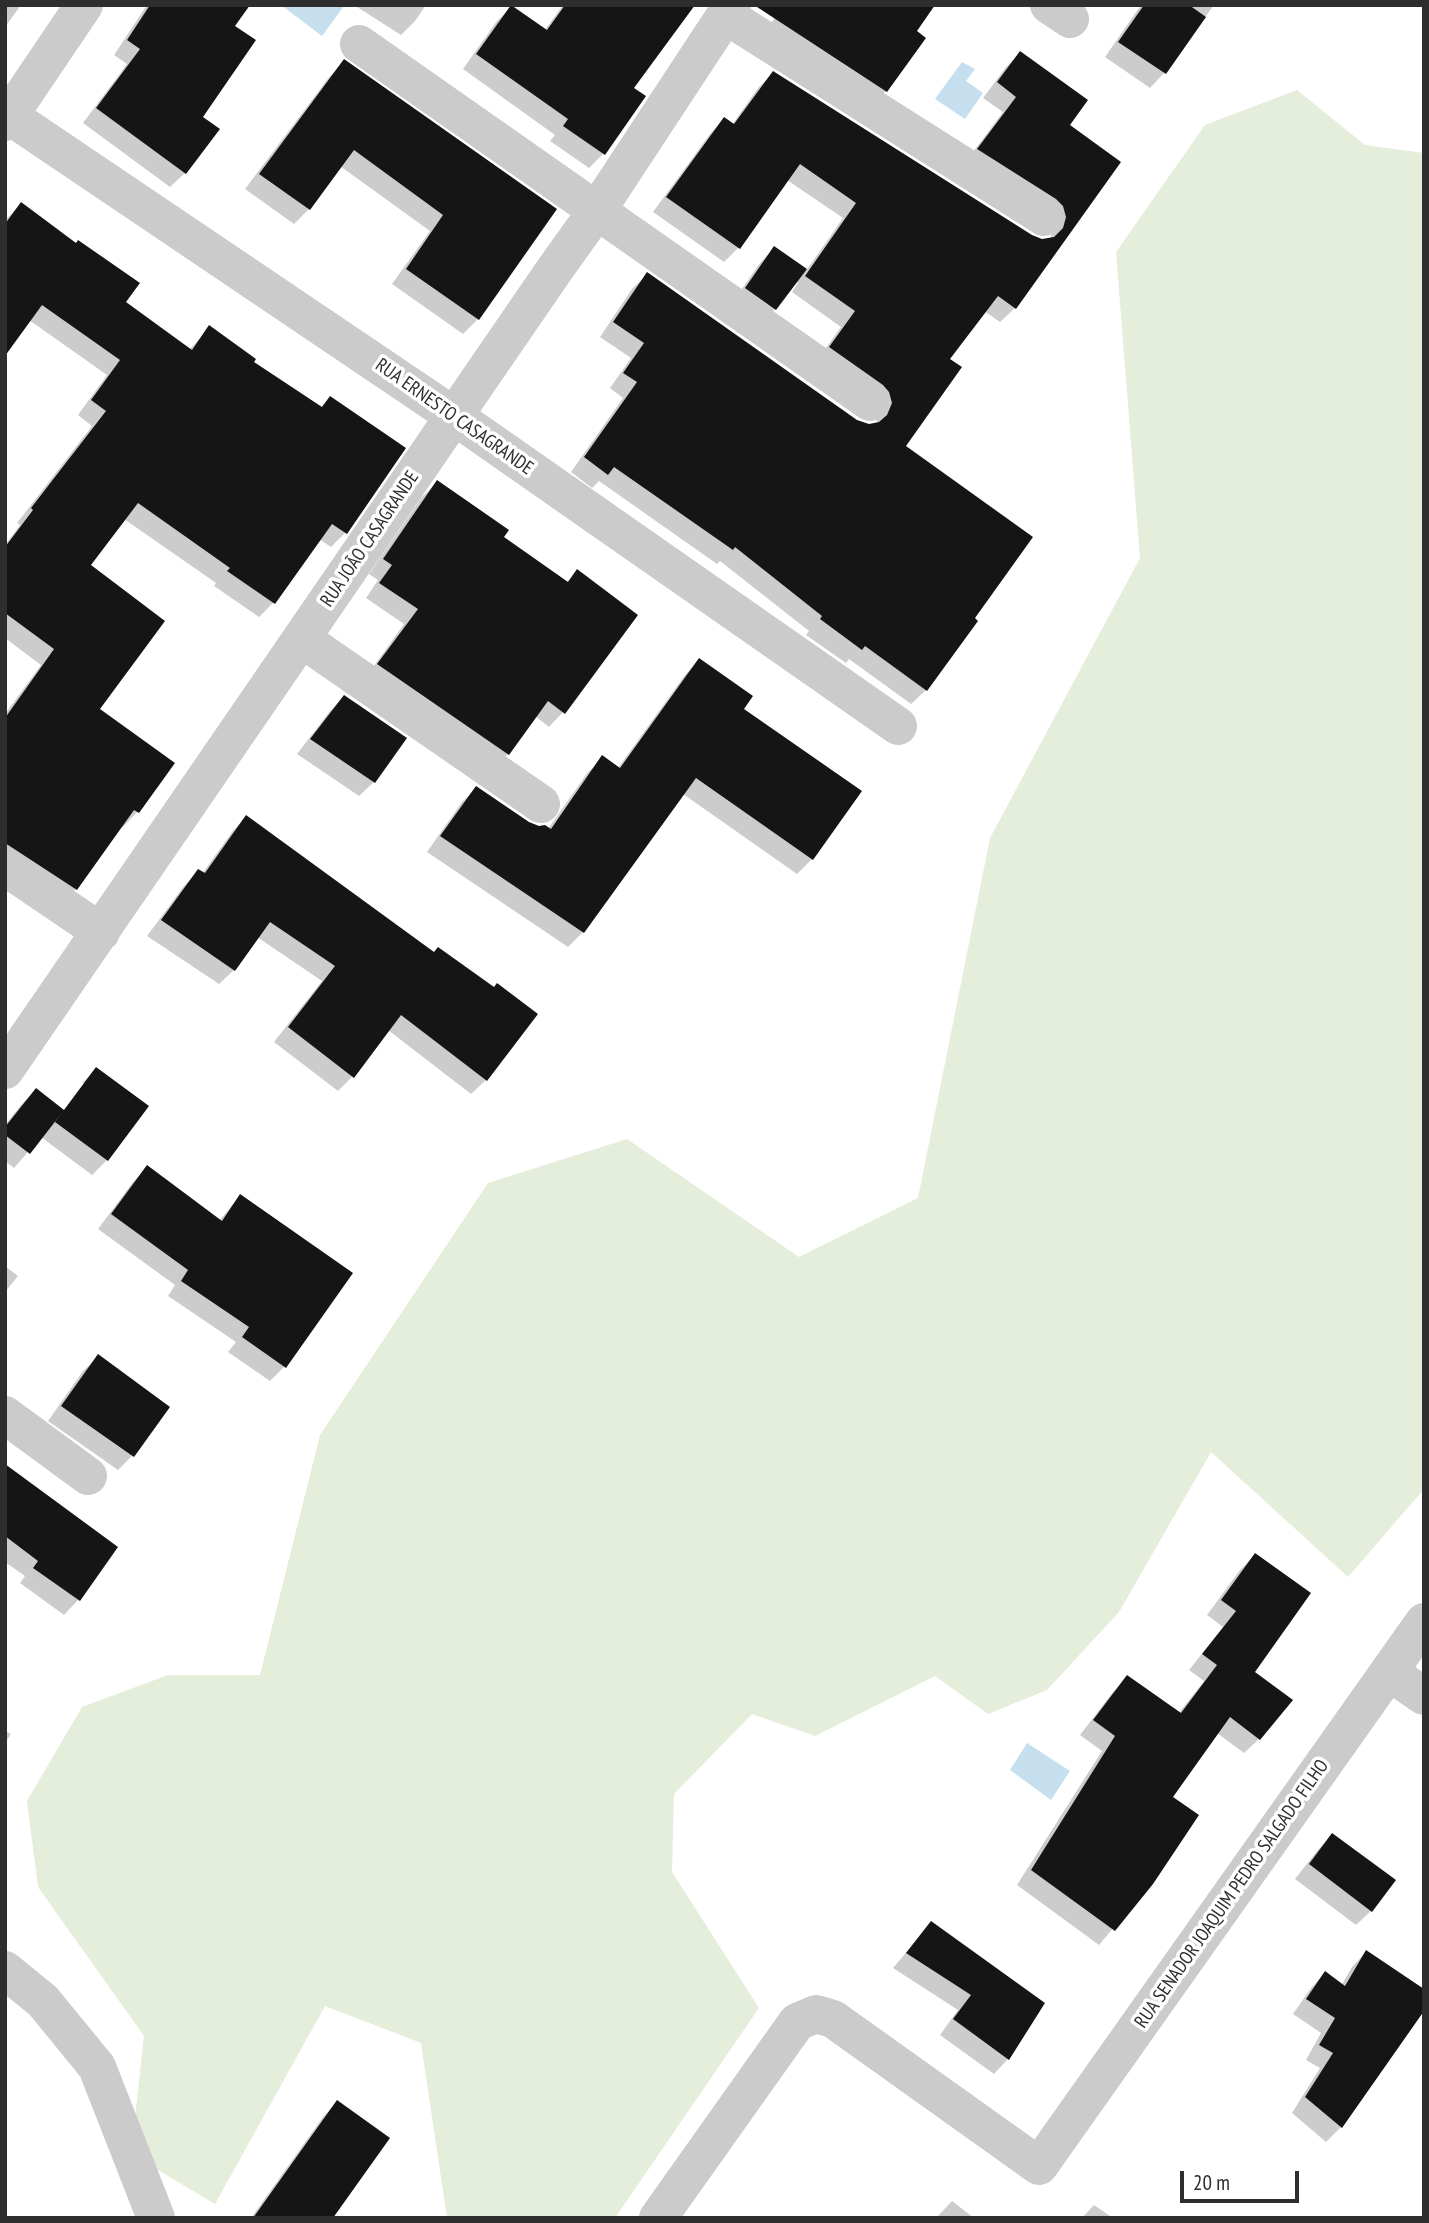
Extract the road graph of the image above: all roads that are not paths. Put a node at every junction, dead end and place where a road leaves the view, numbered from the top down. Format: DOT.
graph roads {
  1 [pos="84,5"];
  2 [pos="728,10"];
  3 [pos="359,44"];
  4 [pos="7,117"];
  5 [pos="598,209"];
  6 [pos="1044,218"];
  7 [pos="870,402"];
  8 [pos="454,416"];
  9 [pos="302,639"];
  10 [pos="898,726"];
  11 [pos="541,804"];
  12 [pos="5,867"];
  13 [pos="101,932"];
  14 [pos="5,1070"];
  15 [pos="5,1415"];
  16 [pos="88,1476"];
  17 [pos="1424,1622"];
  18 [pos="1389,1672"];
  19 [pos="1424,1696"];
  20 [pos="5,1970"];
  21 [pos="156,2218"];
  22 [pos="658,2218"];
  1 -- 4 [label="street"];
  2 -- 5 [label="street, RUA JOÃO CASAGRANDE"];
  2 -- 6 [label="street"];
  3 -- 5 [label="street"];
  4 -- 8 [label="street, RUA ERNESTO CASAGRANDE"];
  5 -- 7 [label="street"];
  5 -- 8 [label="street, RUA JOÃO CASAGRANDE"];
  8 -- 9 [label="street, RUA JOÃO CASAGRANDE"];
  8 -- 10 [label="street, RUA ERNESTO CASAGRANDE"];
  9 -- 11 [label="street"];
  9 -- 13 [label="street, RUA JOÃO CASAGRANDE"];
  12 -- 13 [label="street"];
  13 -- 14 [label="street, RUA JOÃO CASAGRANDE"];
  15 -- 16 [label="street"];
  17 -- 18 [label="street, RUA SENADOR JOAQUIM PEDRO SALGADO FILHO"];
  18 -- 19 [label="street"];
  18 -- 22 [label="street, RUA SENADOR JOAQUIM PEDRO SALGADO FILHO"];
  20 -- 21 [label="street"];
}
